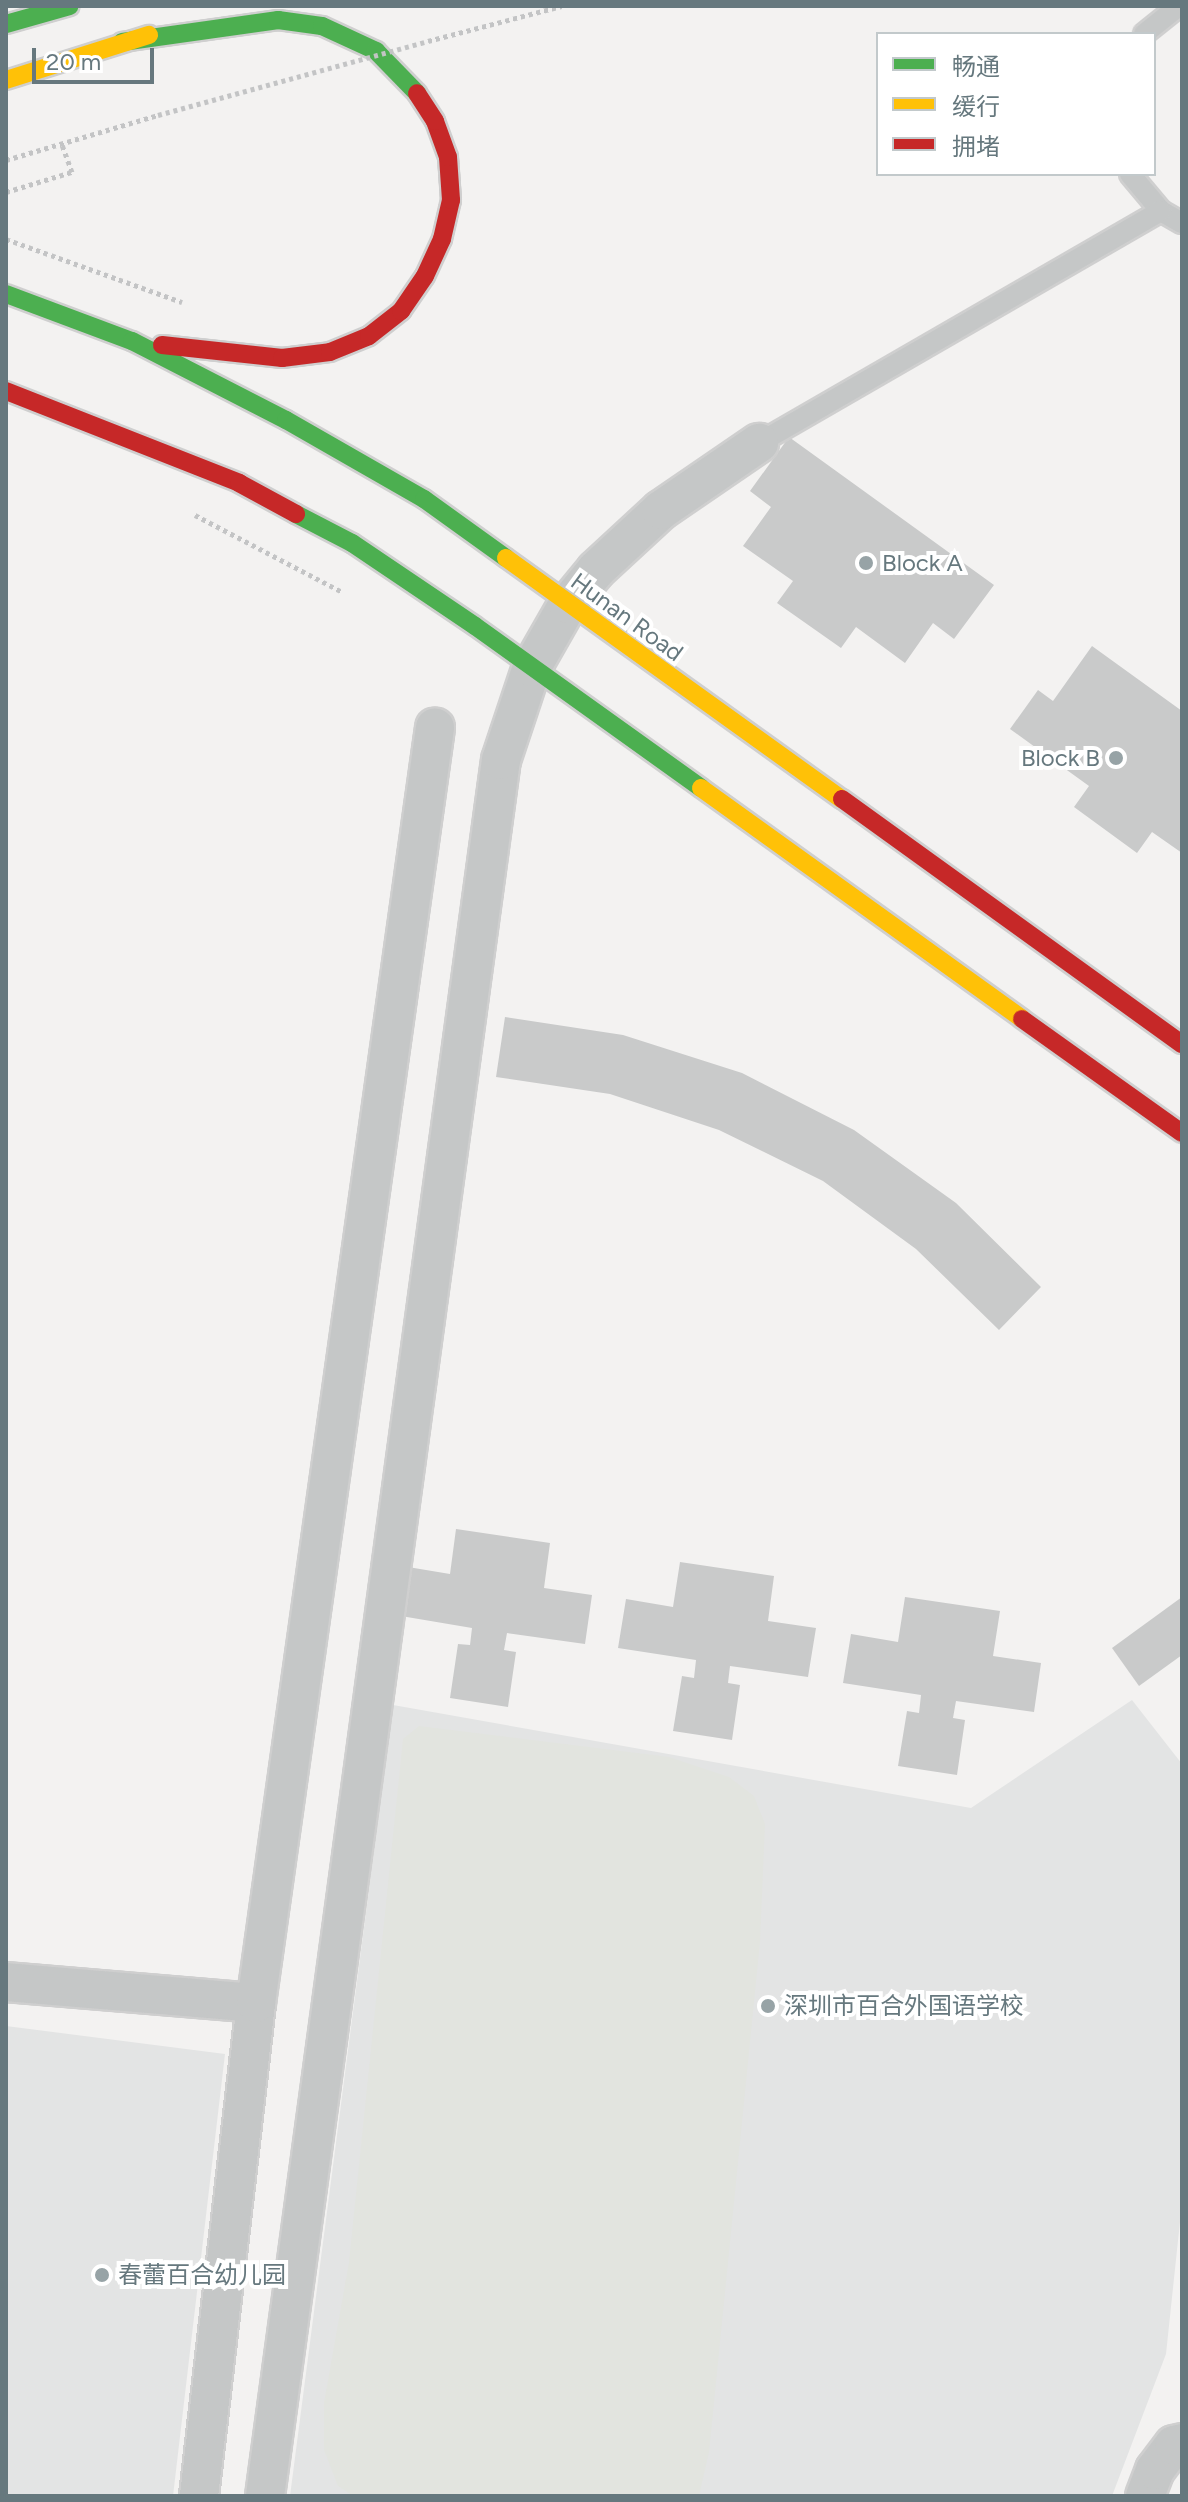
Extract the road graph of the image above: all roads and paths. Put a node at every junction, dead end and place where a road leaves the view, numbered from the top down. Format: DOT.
graph roads {
  1 [pos="70,6"];
  2 [pos="260,6"];
  3 [pos="561,6"];
  4 [pos="1179,6"];
  5 [pos="6,24"];
  6 [pos="1146,32"];
  7 [pos="122,42"];
  8 [pos="6,80"];
  9 [pos="62,144"];
  10 [pos="6,160"];
  11 [pos="1132,176"];
  12 [pos="6,192"];
  13 [pos="1161,211"];
  14 [pos="1182,223"];
  15 [pos="6,239"];
  16 [pos="6,294"];
  17 [pos="186,303"];
  18 [pos="132,341"];
  19 [pos="6,391"];
  20 [pos="759,443"];
  21 [pos="189,512"];
  22 [pos="356,599"];
  23 [pos="568,604"];
  24 [pos="532,667"];
  25 [pos="435,728"];
  26 [pos="1182,1044"];
  27 [pos="1182,1133"];
  28 [pos="6,1982"];
  29 [pos="256,2003"];
  30 [pos="1182,2443"];
  31 [pos="199,2496"];
  32 [pos="265,2496"];
  33 [pos="1145,2496"];
  1 -- 5 [label="main road"];
  2 -- 7 [label="main road"];
  3 -- 9 [label="path, bridge"];
  4 -- 6 [label="lane"];
  7 -- 8 [label="main road"];
  7 -- 18 [label="main road"];
  9 -- 10 [label="path"];
  9 -- 12 [label="path"];
  11 -- 13 [label="lane"];
  13 -- 14 [label="lane"];
  13 -- 20 [label="lane"];
  15 -- 17 [label="path"];
  16 -- 18 [label="main road, Hunan Road"];
  18 -- 23 [label="main road, Hunan Road"];
  19 -- 24 [label="main road"];
  20 -- 23 [label="street"];
  21 -- 22 [label="path"];
  23 -- 24 [label="street"];
  23 -- 26 [label="main road, Hunan Road"];
  24 -- 27 [label="main road"];
  24 -- 32 [label="street"];
  25 -- 29 [label="street"];
  28 -- 29 [label="street"];
  29 -- 31 [label="street"];
  30 -- 33 [label="street"];
}
